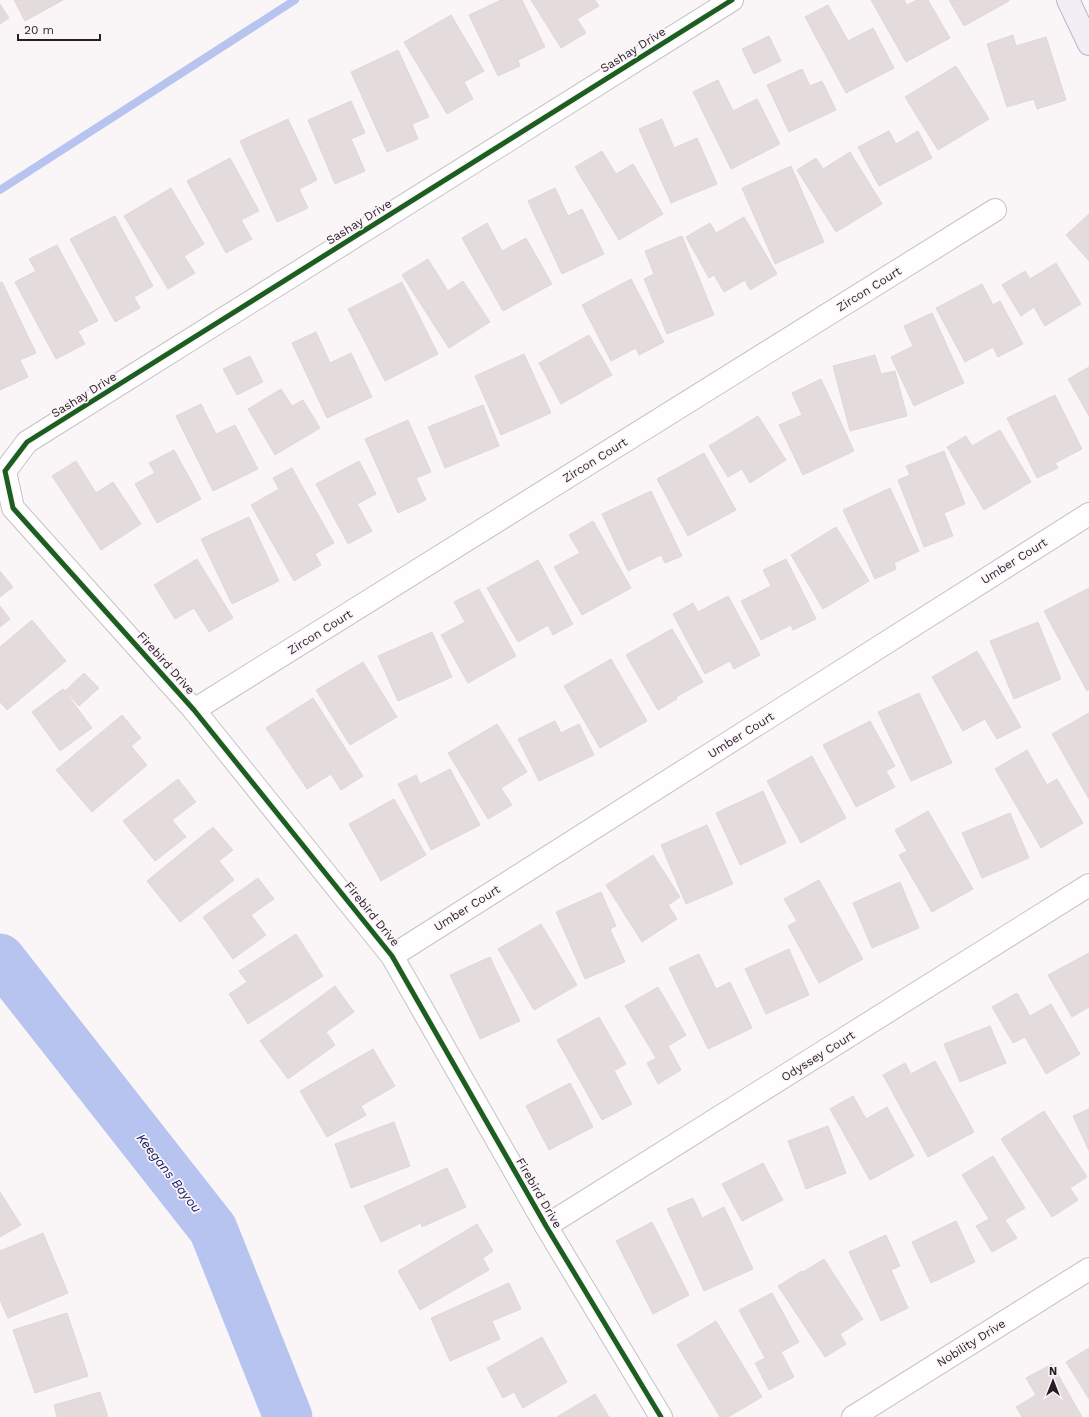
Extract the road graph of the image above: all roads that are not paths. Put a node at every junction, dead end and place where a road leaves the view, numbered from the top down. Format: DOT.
graph roads {
  1 [pos="732,0"];
  2 [pos="1068,0"];
  3 [pos="1089,44"];
  4 [pos="995,210"];
  5 [pos="5,471"];
  6 [pos="1089,514"];
  7 [pos="194,710"];
  8 [pos="1089,885"];
  9 [pos="392,956"];
  10 [pos="546,1226"];
  11 [pos="1089,1269"];
  12 [pos="661,1417"];
  13 [pos="853,1417"];
  1 -- 5 [label="street, Sashay Drive"];
  2 -- 3 [label="main road"];
  4 -- 7 [label="street, Zircon Court"];
  5 -- 7 [label="street, Firebird Drive"];
  6 -- 9 [label="street, Umber Court"];
  7 -- 9 [label="street, Firebird Drive"];
  8 -- 10 [label="street, Odyssey Court"];
  9 -- 10 [label="street, Firebird Drive"];
  10 -- 12 [label="street, Firebird Drive"];
  11 -- 13 [label="street, Nobility Drive"];
}
